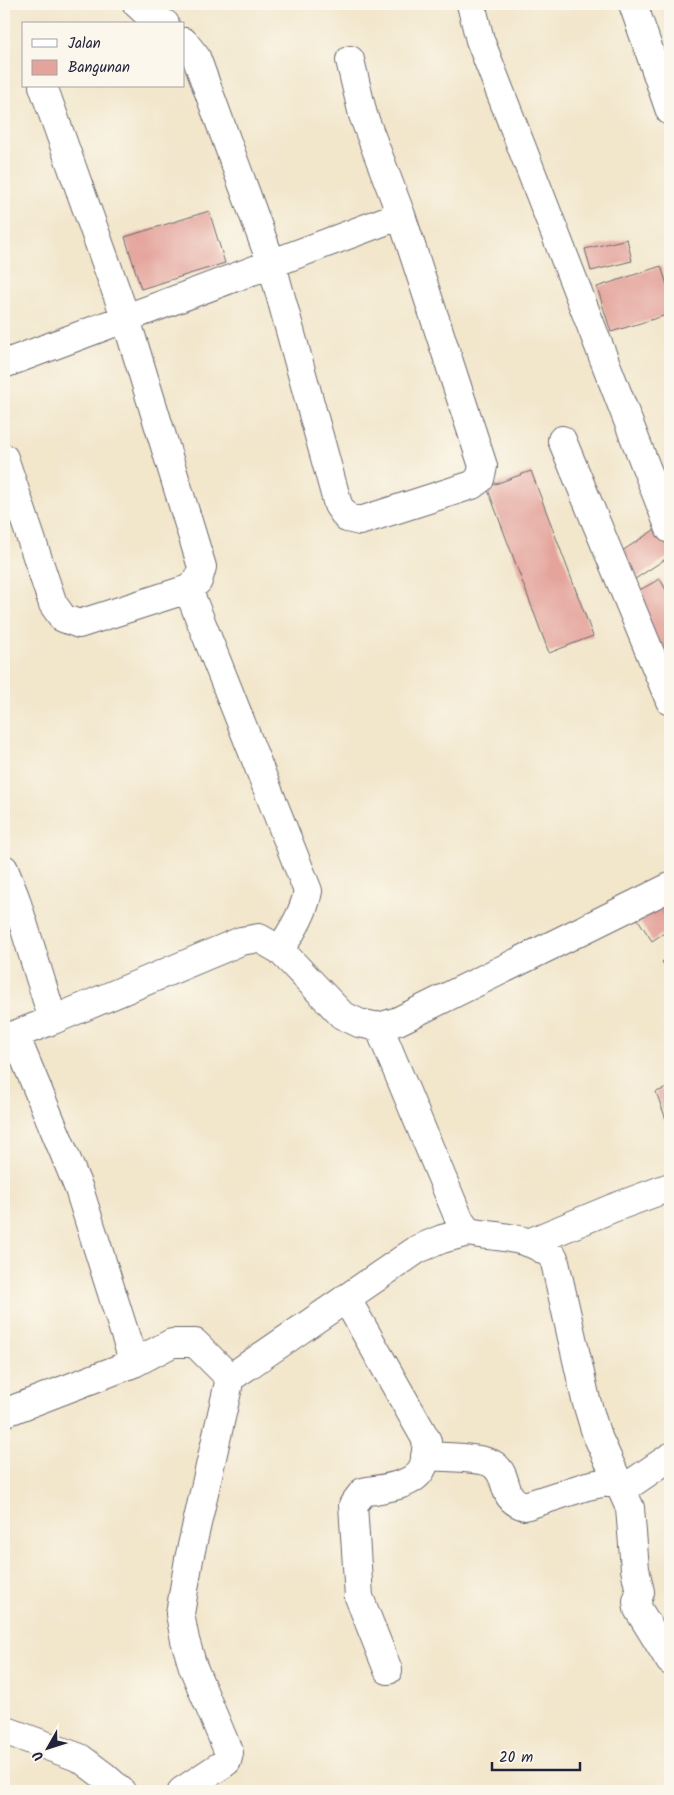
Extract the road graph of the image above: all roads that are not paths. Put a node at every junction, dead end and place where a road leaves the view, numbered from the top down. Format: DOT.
graph roads {
  1 [pos="138,4"];
  2 [pos="471,4"];
  3 [pos="634,4"];
  4 [pos="161,22"];
  5 [pos="185,43"];
  6 [pos="350,60"];
  7 [pos="44,88"];
  8 [pos="670,111"];
  9 [pos="401,215"];
  10 [pos="272,265"];
  11 [pos="126,319"];
  12 [pos="4,364"];
  13 [pos="562,440"];
  14 [pos="4,458"];
  15 [pos="670,529"];
  16 [pos="188,590"];
  17 [pos="670,702"];
  18 [pos="4,869"];
  19 [pos="670,888"];
  20 [pos="280,950"];
  21 [pos="54,1020"];
  22 [pos="379,1027"];
  23 [pos="10,1037"];
  24 [pos="670,1187"];
  25 [pos="468,1232"];
  26 [pos="532,1242"];
  27 [pos="346,1298"];
  28 [pos="134,1363"];
  29 [pos="230,1378"];
  30 [pos="4,1413"];
  31 [pos="425,1456"];
  32 [pos="670,1457"];
  33 [pos="620,1485"];
  34 [pos="670,1661"];
  35 [pos="388,1670"];
  36 [pos="4,1730"];
  37 [pos="121,1791"];
  38 [pos="182,1791"];
  1 -- 4 [label="street"];
  2 -- 15 [label="street"];
  3 -- 8 [label="street"];
  5 -- 10 [label="street"];
  6 -- 9 [label="street"];
  7 -- 11 [label="street"];
  9 -- 10 [label="street"];
  9 -- 10 [label="street"];
  10 -- 11 [label="street"];
  11 -- 12 [label="street"];
  11 -- 16 [label="street"];
  13 -- 17 [label="street"];
  14 -- 16 [label="street"];
  16 -- 20 [label="street"];
  18 -- 21 [label="street"];
  19 -- 22 [label="street"];
  20 -- 21 [label="street"];
  20 -- 22 [label="street"];
  21 -- 23 [label="street"];
  22 -- 25 [label="street"];
  23 -- 28 [label="street"];
  24 -- 26 [label="street"];
  25 -- 26 [label="street"];
  25 -- 27 [label="street"];
  26 -- 33 [label="street"];
  27 -- 29 [label="street"];
  27 -- 31 [label="street"];
  28 -- 29 [label="street"];
  28 -- 30 [label="street"];
  29 -- 38 [label="street"];
  31 -- 33 [label="street"];
  31 -- 35 [label="street"];
  32 -- 33 [label="street"];
  33 -- 34 [label="street"];
  36 -- 37 [label="street"];
}
